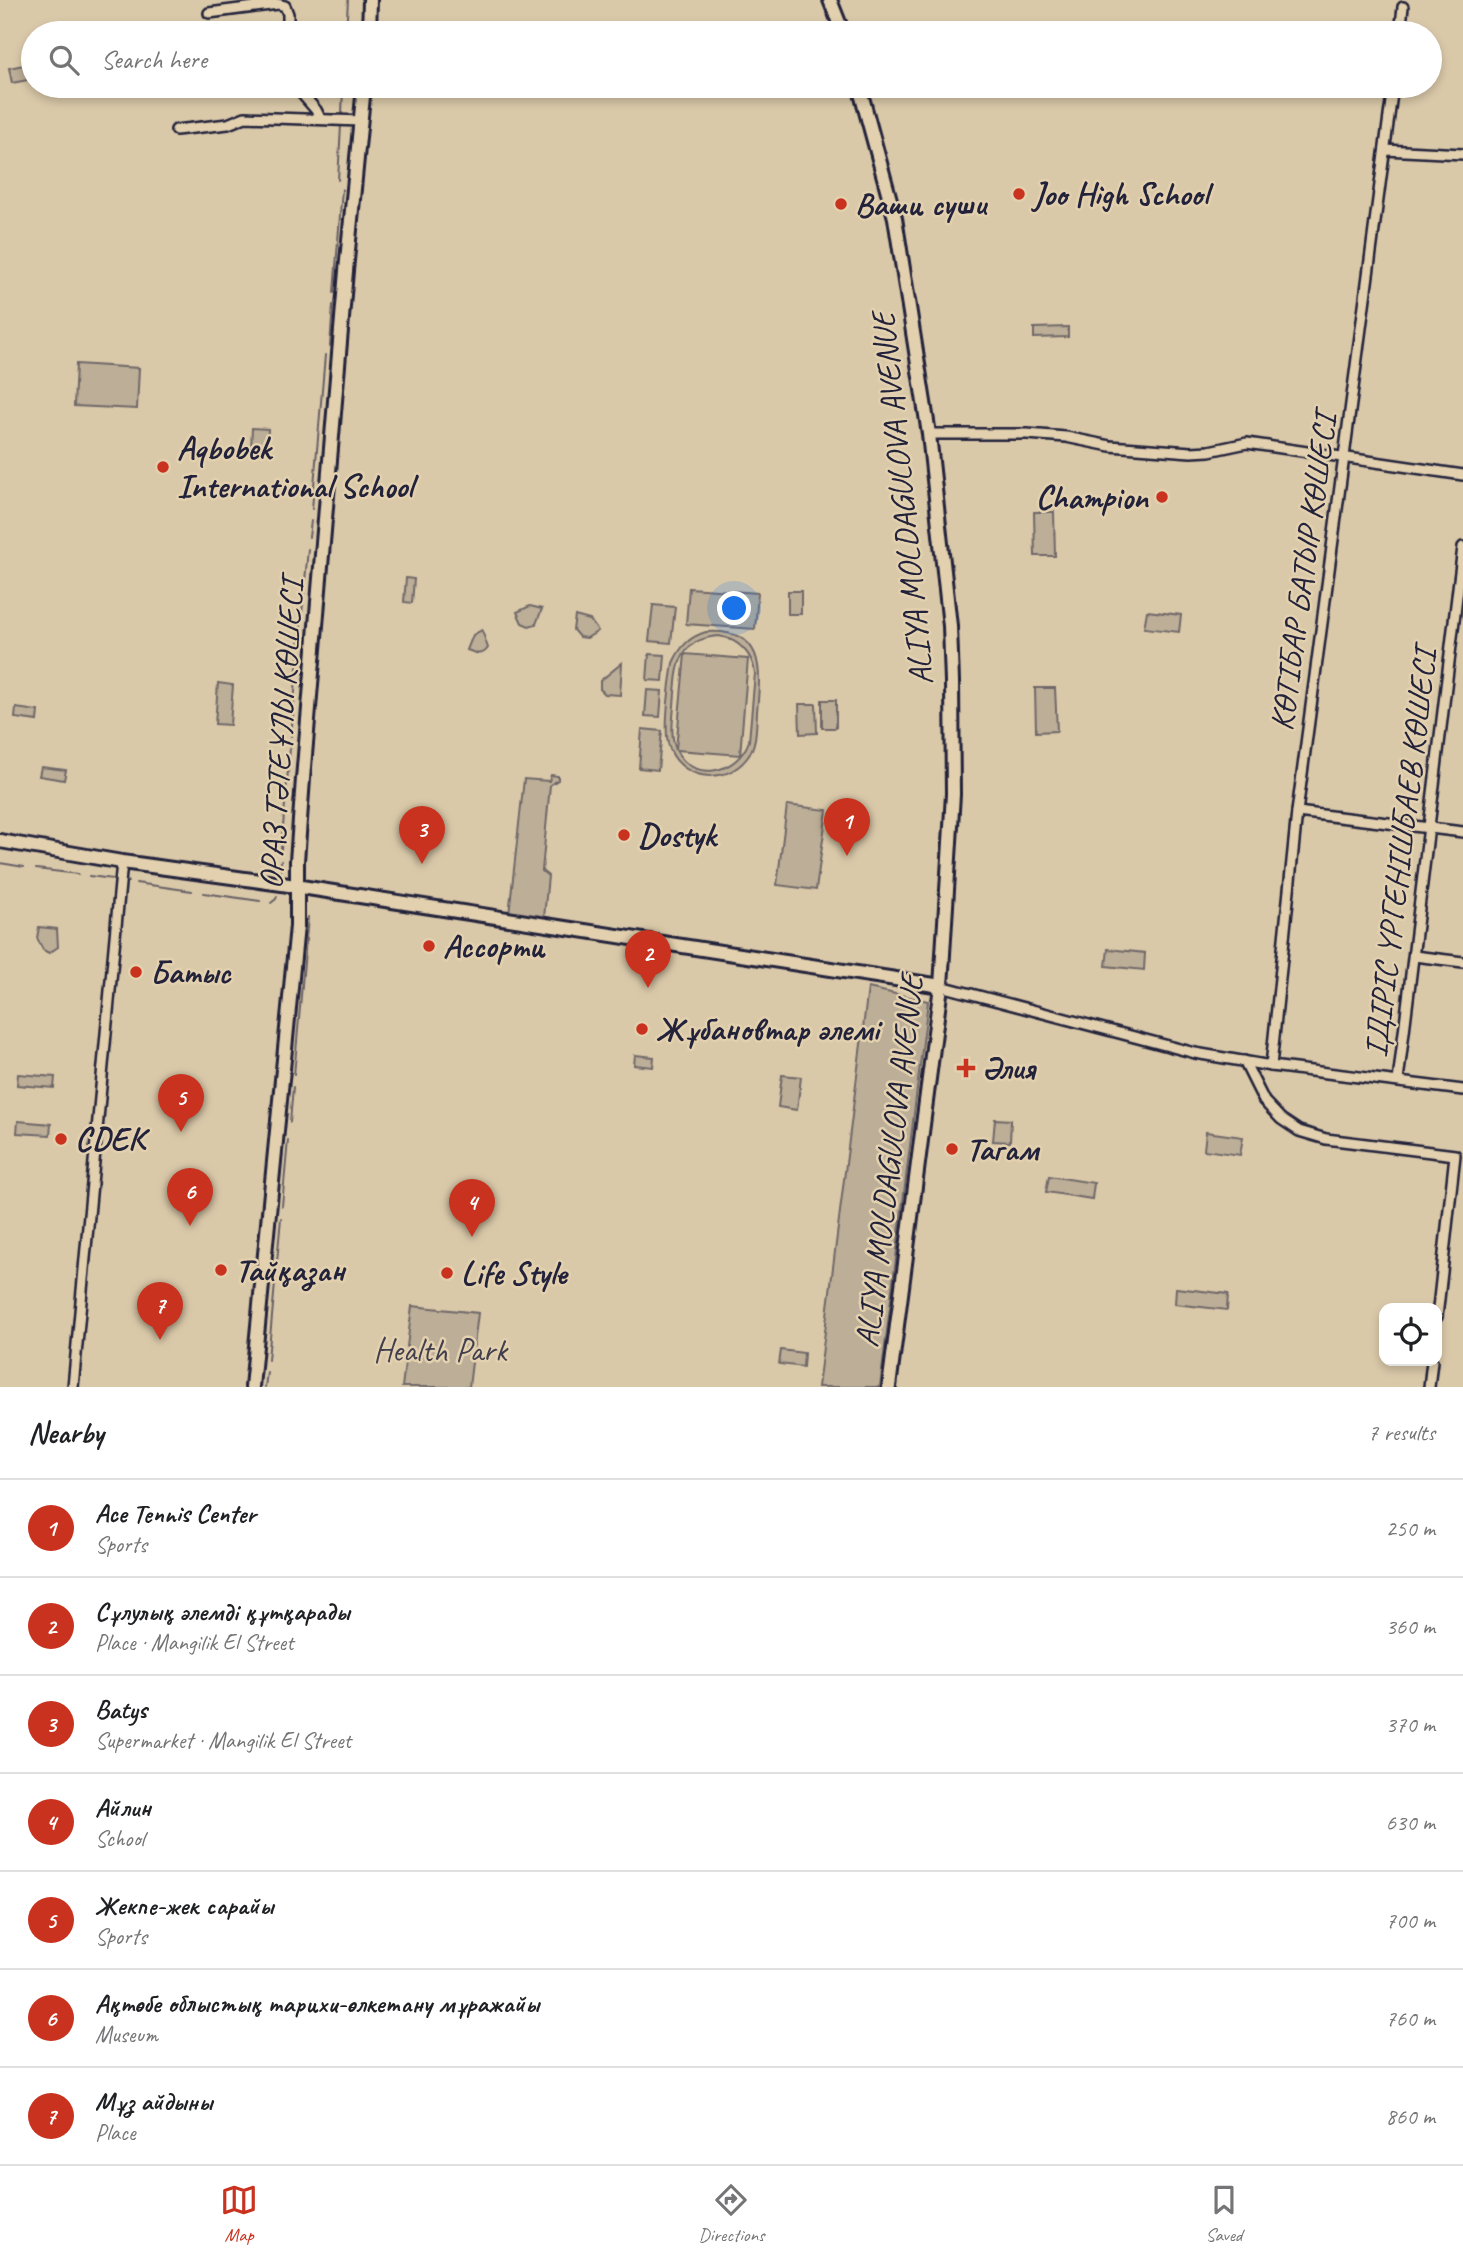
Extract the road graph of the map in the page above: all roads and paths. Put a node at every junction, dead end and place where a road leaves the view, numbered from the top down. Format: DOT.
graph roads {
  1 [pos="370,0"];
  2 [pos="830,0"];
  3 [pos="1404,7"];
  4 [pos="209,13"];
  5 [pos="288,21"];
  6 [pos="369,21"];
  7 [pos="838,21"];
  8 [pos="1402,21"];
  9 [pos="306,98"];
  10 [pos="363,98"];
  11 [pos="862,98"];
  12 [pos="1392,98"];
  13 [pos="320,118"];
  14 [pos="361,121"];
  15 [pos="176,130"];
  16 [pos="1385,150"];
  17 [pos="1463,154"];
  18 [pos="929,434"];
  19 [pos="1345,458"];
  20 [pos="1463,475"];
  21 [pos="1463,547"];
  22 [pos="1297,812"];
  23 [pos="1430,828"];
  24 [pos="1463,832"];
  25 [pos="0,841"];
  26 [pos="122,862"];
  27 [pos="297,887"];
  28 [pos="1414,956"];
  29 [pos="1463,962"];
  30 [pos="941,986"];
  31 [pos="1244,1061"];
  32 [pos="1271,1066"];
  33 [pos="1398,1082"];
  34 [pos="1463,1090"];
  35 [pos="1439,1303"];
  36 [pos="1431,1366"];
  37 [pos="73,1387"];
  38 [pos="252,1387"];
  39 [pos="889,1387"];
  40 [pos="1429,1387"];
  1 -- 6 [label="street"];
  2 -- 7 [label="street"];
  3 -- 8 [label="street"];
  4 -- 5 [label="street"];
  9 -- 13 [label="street"];
  10 -- 14 [label="street, ОРАЗ ТӘТЕҰЛЫ КӨШЕСІ"];
  11 -- 18 [label="street, ALIYA MOLDAGULOVA AVENUE"];
  12 -- 16 [label="street, КӨТІБАР БАТЫР КӨШЕСІ"];
  13 -- 14 [label="street"];
  13 -- 15 [label="street"];
  14 -- 27 [label="street, ОРАЗ ТӘТЕҰЛЫ КӨШЕСІ"];
  16 -- 17 [label="street"];
  16 -- 19 [label="street, КӨТІБАР БАТЫР КӨШЕСІ"];
  18 -- 19 [label="street"];
  18 -- 30 [label="street, ALIYA MOLDAGULOVA AVENUE"];
  19 -- 20 [label="street"];
  19 -- 22 [label="street, КӨТІБАР БАТЫР КӨШЕСІ"];
  21 -- 23 [label="street, ІДІРІС ҮРГЕНІШБАЕВ КӨШЕСІ"];
  22 -- 23 [label="street"];
  22 -- 32 [label="street, КӨТІБАР БАТЫР КӨШЕСІ"];
  23 -- 24 [label="street"];
  23 -- 28 [label="street, ІДІРІС ҮРГЕНІШБАЕВ КӨШЕСІ"];
  25 -- 26 [label="street"];
  26 -- 27 [label="street"];
  26 -- 37 [label="street"];
  27 -- 30 [label="street"];
  27 -- 38 [label="street, ОРАЗ ТӘТЕҰЛЫ КӨШЕСІ"];
  28 -- 29 [label="street"];
  28 -- 33 [label="street, ІДІРІС ҮРГЕНІШБАЕВ КӨШЕСІ"];
  30 -- 31 [label="street"];
  30 -- 39 [label="street, ALIYA MOLDAGULOVA AVENUE"];
  31 -- 32 [label="street"];
  31 -- 35 [label="street"];
  32 -- 33 [label="street"];
  33 -- 34 [label="street"];
  36 -- 40 [label="street"];
}
